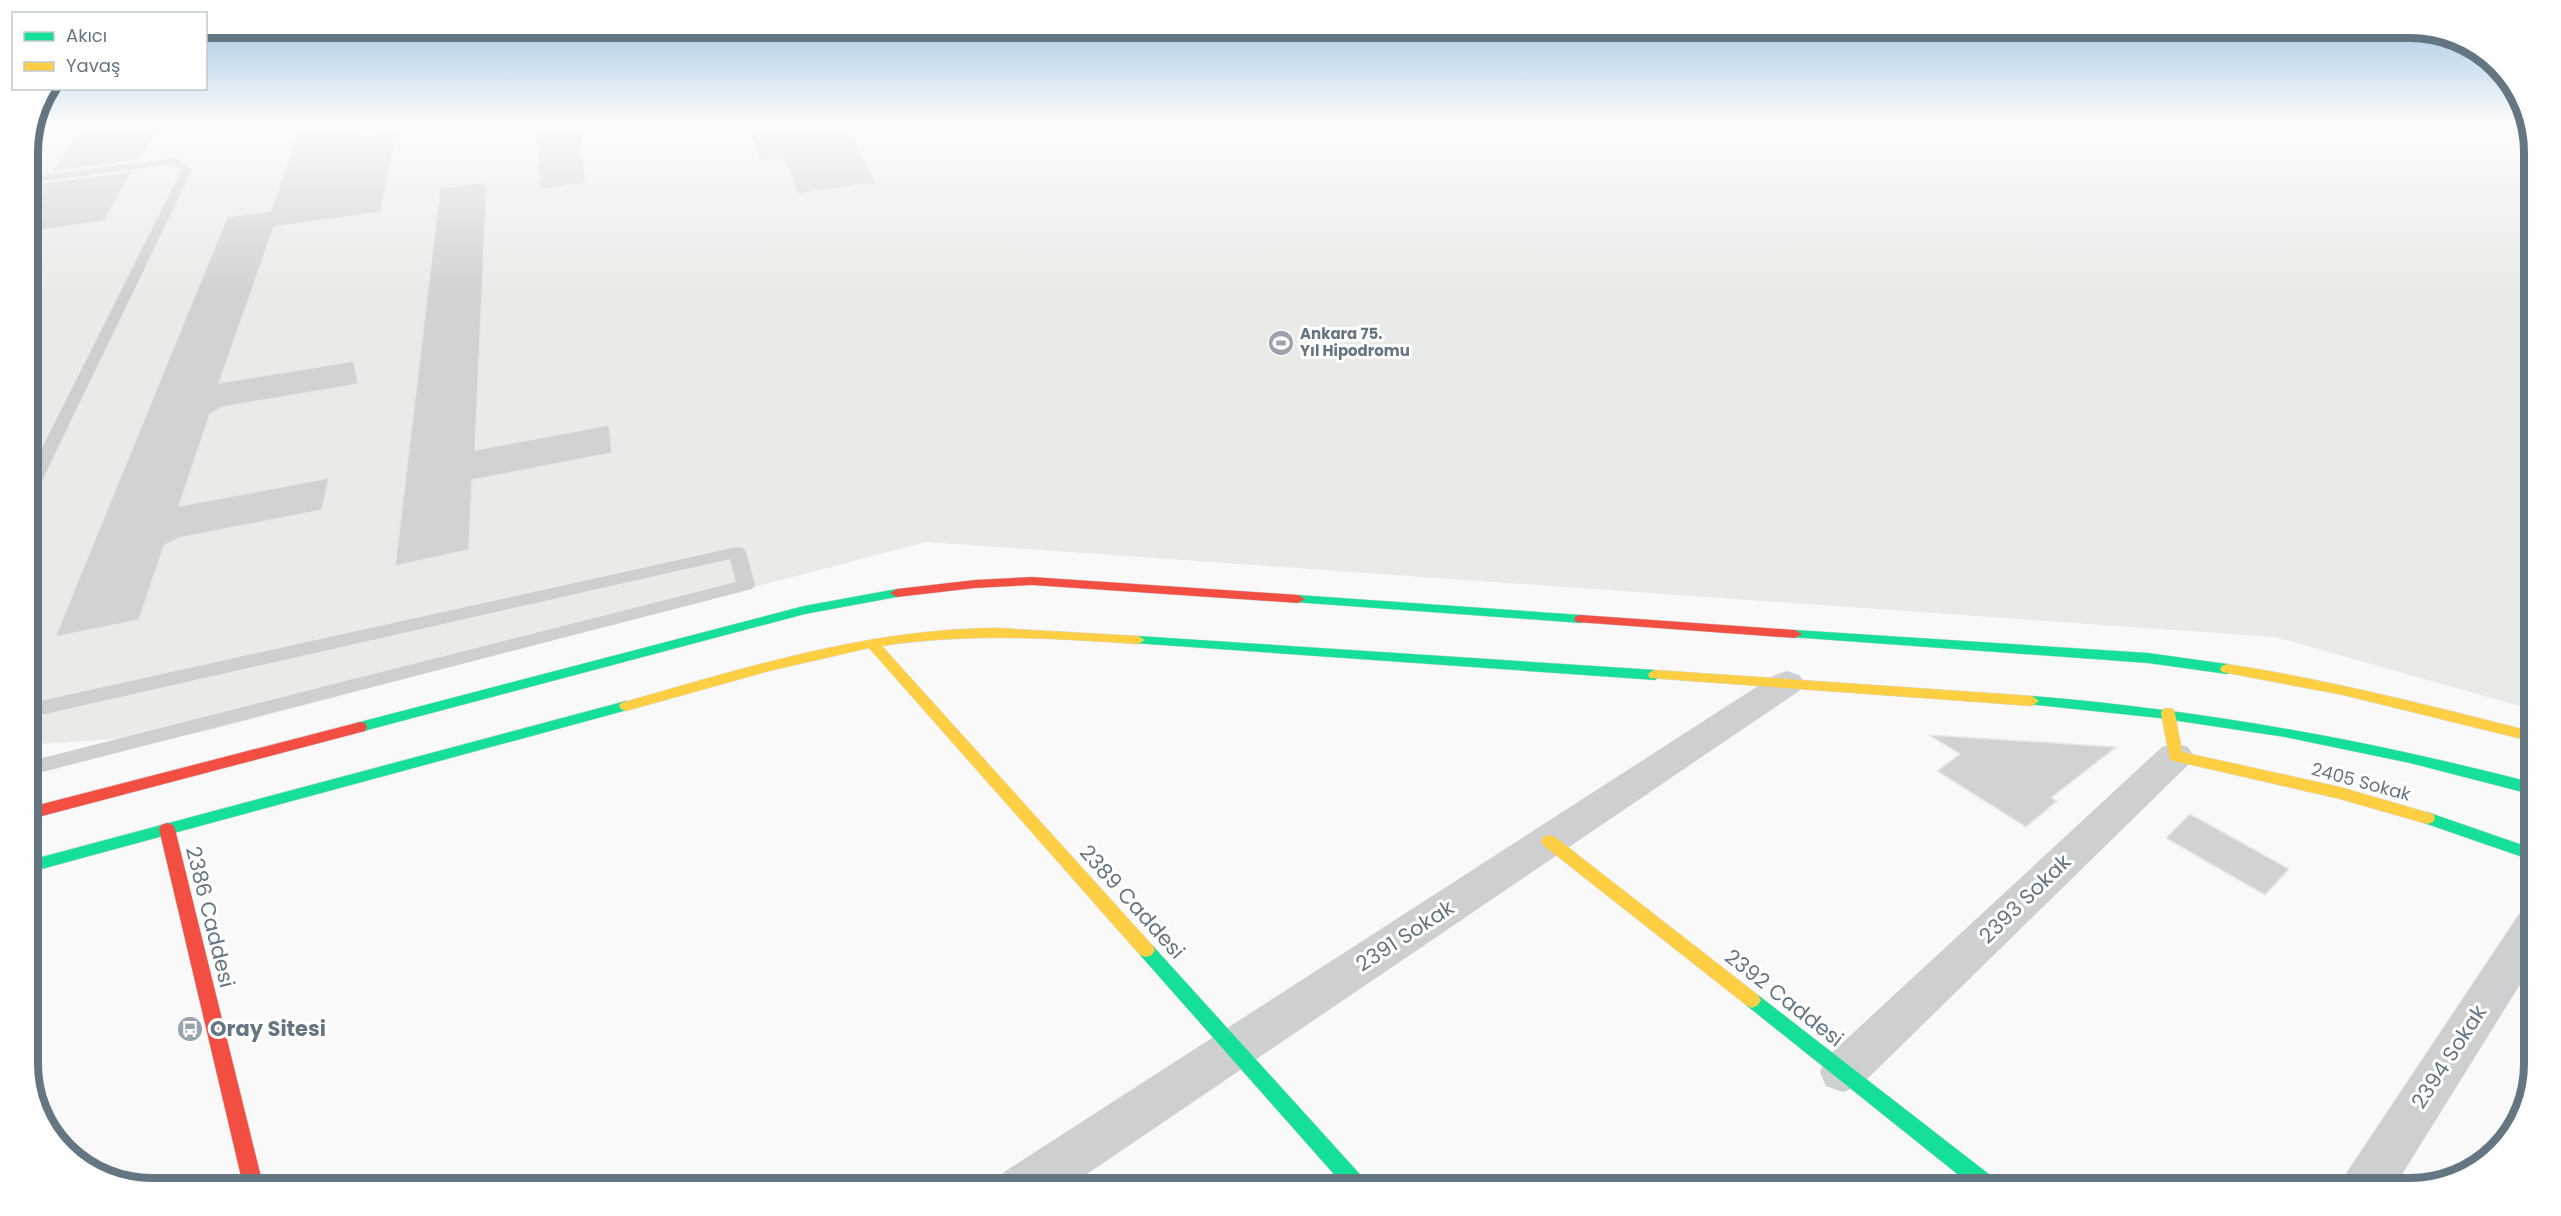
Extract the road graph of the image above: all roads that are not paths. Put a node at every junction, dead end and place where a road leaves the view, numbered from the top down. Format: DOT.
graph roads {
  1 [pos="181,182"];
  2 [pos="38,473"];
  3 [pos="872,643"];
  4 [pos="1787,683"];
  5 [pos="38,709"];
  6 [pos="2168,713"];
  7 [pos="2524,733"];
  8 [pos="2175,756"];
  9 [pos="38,767"];
  10 [pos="2524,786"];
  11 [pos="38,811"];
  12 [pos="167,829"];
  13 [pos="1549,841"];
  14 [pos="2524,851"];
  15 [pos="38,864"];
  16 [pos="2524,942"];
  17 [pos="1234,1048"];
  18 [pos="1843,1072"];
  19 [pos="251,1178"];
  20 [pos="1039,1178"];
  21 [pos="1350,1178"];
  22 [pos="1978,1178"];
  23 [pos="2372,1178"];
  1 -- 2 [label="lane"];
  3 -- 4 [label="main road"];
  3 -- 12 [label="main road"];
  3 -- 17 [label="main road, 2389 Caddesi"];
  4 -- 6 [label="main road"];
  4 -- 13 [label="street, 2391 Sokak"];
  5 -- 9 [label="lane"];
  6 -- 8 [label="main road"];
  6 -- 10 [label="main road"];
  7 -- 11 [label="main road"];
  8 -- 14 [label="main road, 2405 Sokak"];
  8 -- 18 [label="street, 2393 Sokak"];
  12 -- 15 [label="main road"];
  12 -- 19 [label="main road, 2386 Caddesi"];
  13 -- 17 [label="street, 2391 Sokak"];
  13 -- 18 [label="main road, 2392 Caddesi"];
  16 -- 23 [label="street, 2394 Sokak"];
  17 -- 20 [label="street, 2391 Sokak"];
  17 -- 21 [label="main road, 2389 Caddesi"];
  18 -- 22 [label="main road, 2392 Caddesi"];
}
